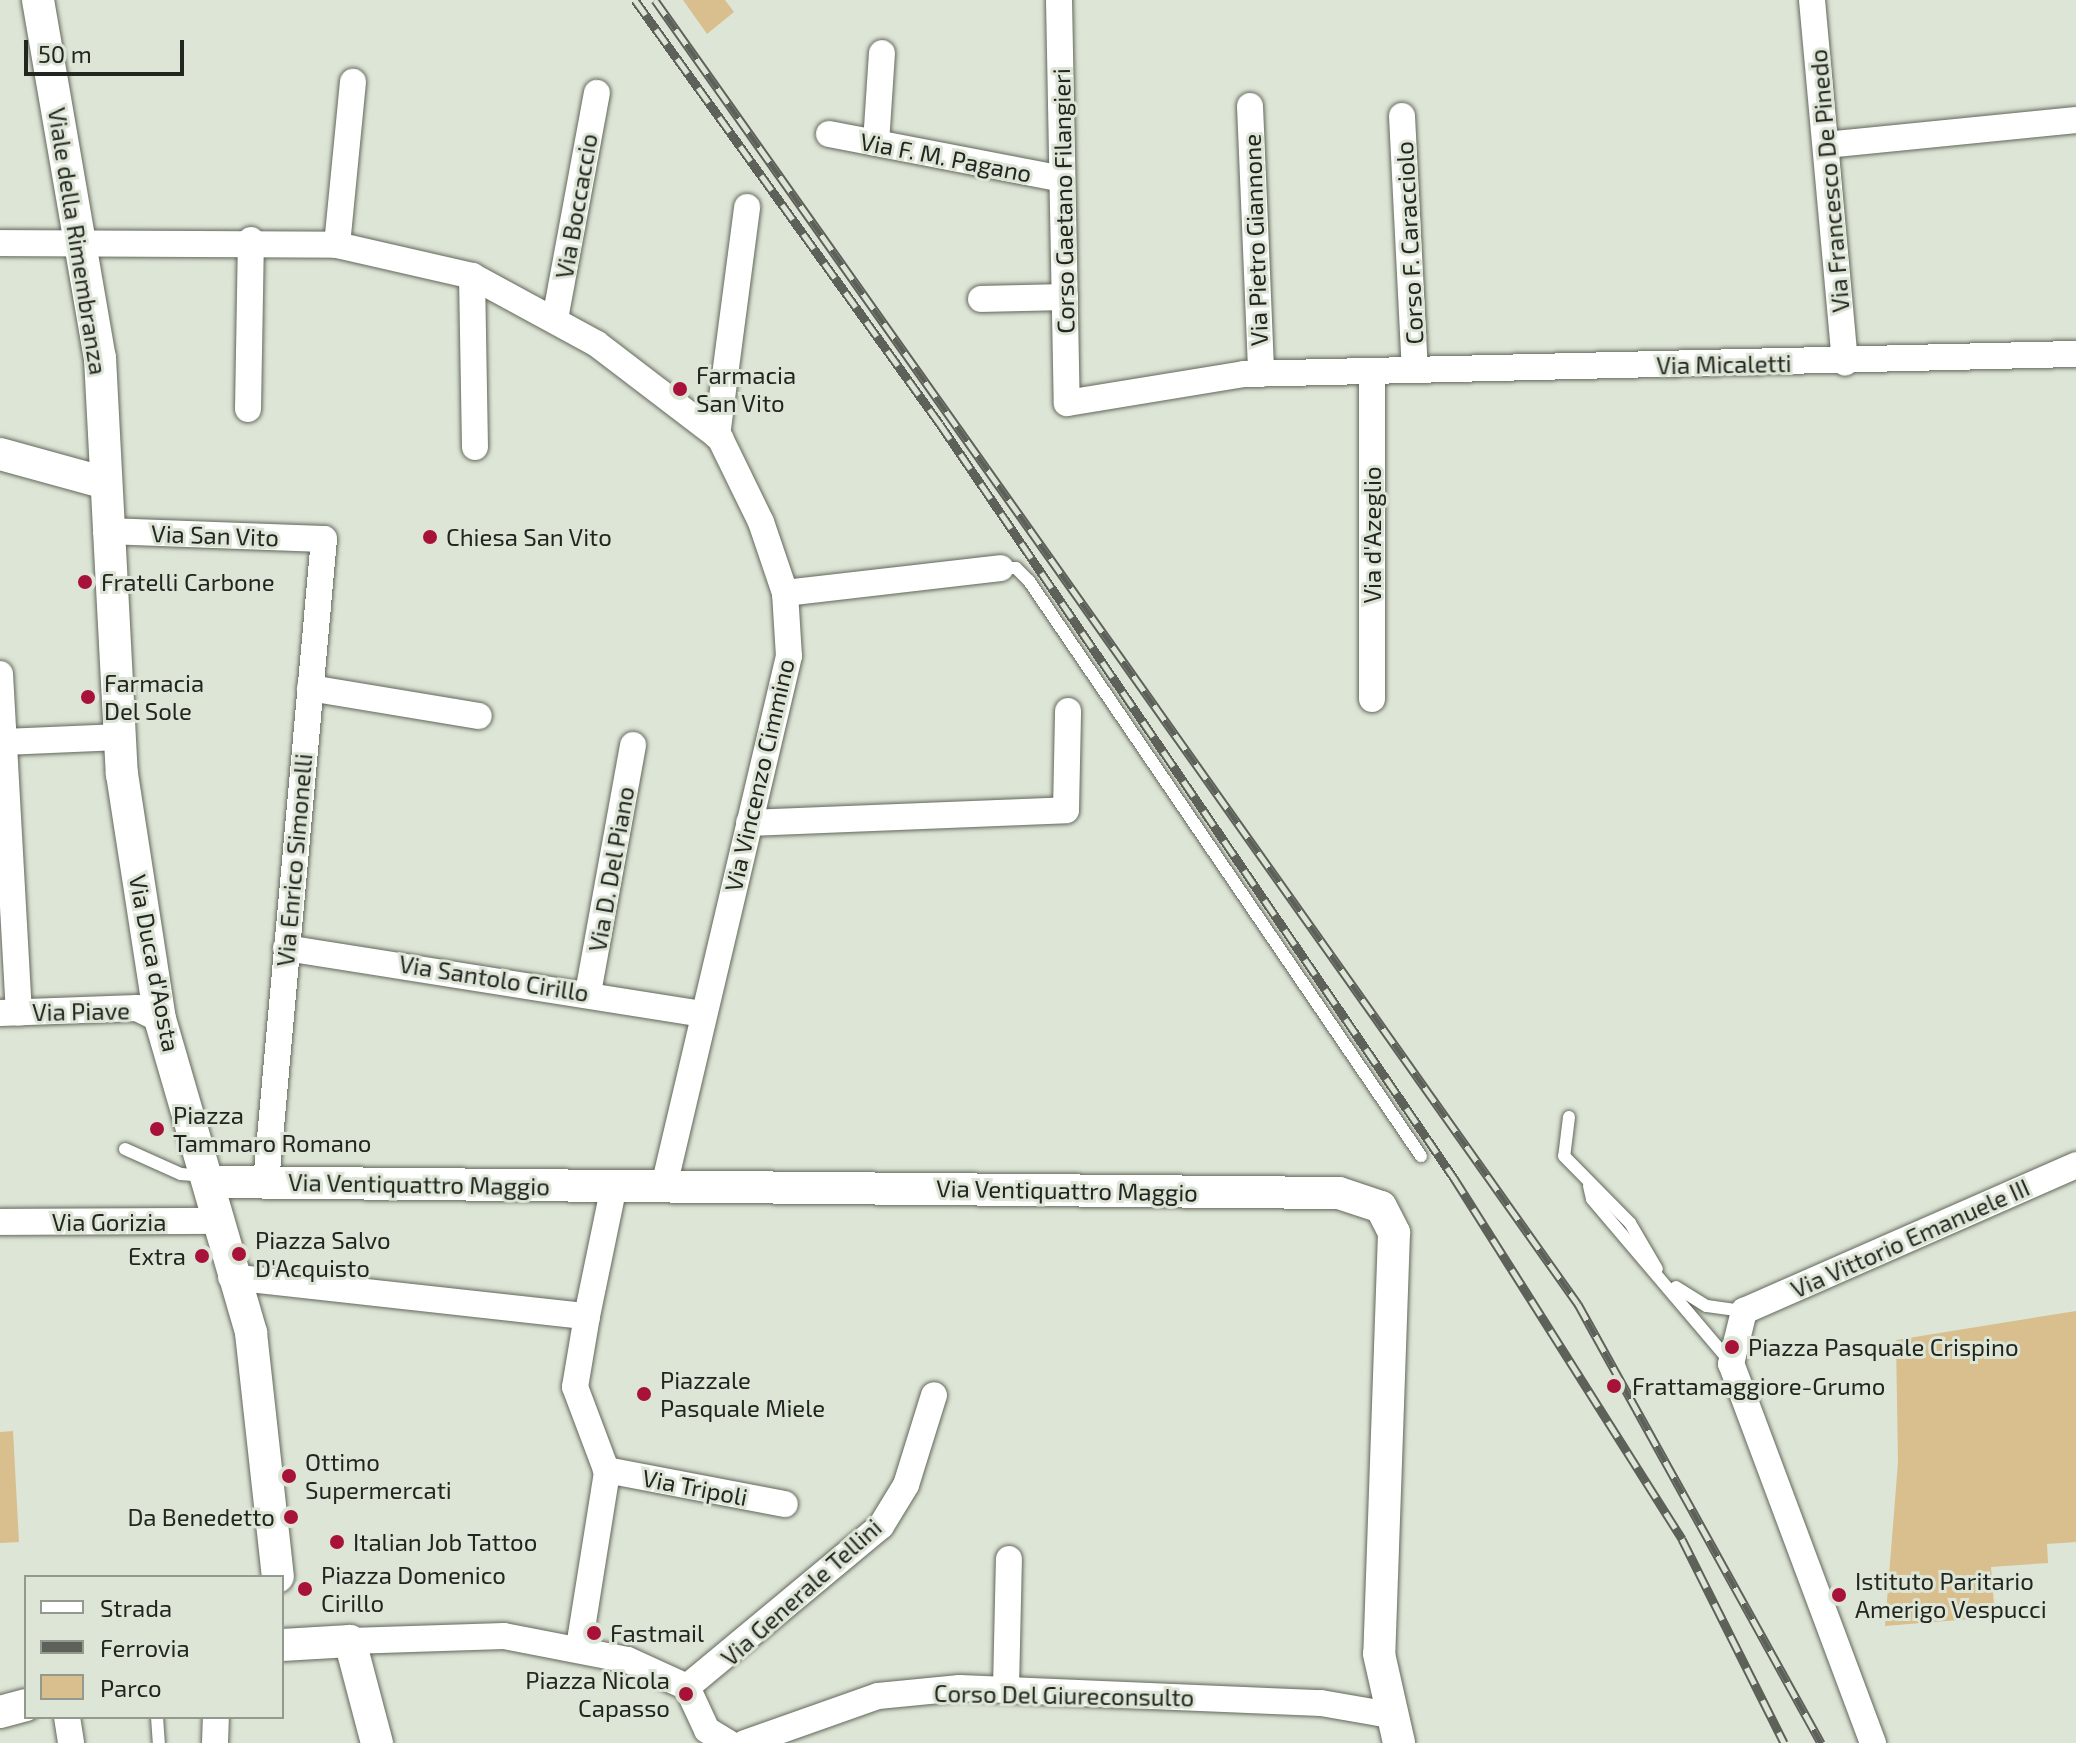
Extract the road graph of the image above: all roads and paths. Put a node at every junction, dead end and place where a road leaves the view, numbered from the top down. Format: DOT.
graph roads {
  1 [pos="38,0"];
  2 [pos="1059,0"];
  3 [pos="1812,0"];
  4 [pos="882,53"];
  5 [pos="353,82"];
  6 [pos="597,93"];
  7 [pos="1250,106"];
  8 [pos="1402,116"];
  9 [pos="2076,120"];
  10 [pos="829,134"];
  11 [pos="876,143"];
  12 [pos="1826,145"];
  13 [pos="1062,179"];
  14 [pos="747,207"];
  15 [pos="251,240"];
  16 [pos="82,242"];
  17 [pos="0,243"];
  18 [pos="337,245"];
  19 [pos="472,276"];
  20 [pos="1065,297"];
  21 [pos="981,299"];
  22 [pos="555,319"];
  23 [pos="2076,354"];
  24 [pos="1845,362"];
  25 [pos="1415,370"];
  26 [pos="1372,371"];
  27 [pos="1261,374"];
  28 [pos="1067,403"];
  29 [pos="248,409"];
  30 [pos="717,436"];
  31 [pos="475,447"];
  32 [pos="0,454"];
  33 [pos="105,483"];
  34 [pos="106,531"];
  35 [pos="324,539"];
  36 [pos="1001,568"];
  37 [pos="785,593"];
  38 [pos="0,674"];
  39 [pos="310,688"];
  40 [pos="1372,699"];
  41 [pos="1068,711"];
  42 [pos="479,716"];
  43 [pos="119,737"];
  44 [pos="5,742"];
  45 [pos="633,745"];
  46 [pos="749,823"];
  47 [pos="286,948"];
  48 [pos="588,993"];
  49 [pos="9,1013"];
  50 [pos="701,1014"];
  51 [pos="160,1019"];
  52 [pos="1569,1117"];
  53 [pos="125,1149"];
  54 [pos="1421,1156"];
  55 [pos="2076,1165"];
  56 [pos="208,1179"];
  57 [pos="266,1182"];
  58 [pos="614,1186"];
  59 [pos="664,1186"];
  60 [pos="217,1221"];
  61 [pos="0,1222"];
  62 [pos="231,1277"];
  63 [pos="1670,1283"];
  64 [pos="1744,1311"];
  65 [pos="587,1316"];
  66 [pos="1731,1364"];
  67 [pos="934,1395"];
  68 [pos="606,1470"];
  69 [pos="785,1504"];
  70 [pos="1009,1559"];
  71 [pos="278,1575"];
  72 [pos="284,1635"];
  73 [pos="337,1642"];
  74 [pos="579,1647"];
  75 [pos="687,1687"];
  76 [pos="1006,1688"];
  77 [pos="24,1706"];
  78 [pos="0,1712"];
  79 [pos="67,1719"];
  80 [pos="157,1719"];
  81 [pos="216,1719"];
  82 [pos="1395,1729"];
  83 [pos="793,1735"];
  84 [pos="71,1743"];
  85 [pos="159,1743"];
  86 [pos="215,1743"];
  87 [pos="377,1743"];
  88 [pos="729,1743"];
  89 [pos="745,1743"];
  90 [pos="1873,1743"];
  1 -- 16 [label="street, Viale della Rimembranza"];
  2 -- 13 [label="street, Corso Gaetano Filangieri"];
  3 -- 12 [label="street, Via Francesco De Pinedo"];
  4 -- 11 [label="street"];
  5 -- 18 [label="street"];
  6 -- 22 [label="street, Via Boccaccio"];
  7 -- 27 [label="street, Via Pietro Giannone"];
  8 -- 25 [label="street, Corso F. Caracciolo"];
  9 -- 12 [label="street"];
  10 -- 11 [label="street, Via F. M. Pagano"];
  11 -- 13 [label="street, Via F. M. Pagano"];
  12 -- 24 [label="street, Via Francesco De Pinedo"];
  13 -- 20 [label="street, Corso Gaetano Filangieri"];
  14 -- 30 [label="street"];
  15 -- 16 [label="street, Via Vincenzo Cimmino"];
  15 -- 18 [label="street, Via Vincenzo Cimmino"];
  15 -- 29 [label="street"];
  16 -- 17 [label="street, Via Vincenzo Cimmino"];
  16 -- 33 [label="street, Viale della Rimembranza"];
  18 -- 19 [label="street, Via Vincenzo Cimmino"];
  19 -- 22 [label="street, Via Vincenzo Cimmino"];
  19 -- 31 [label="street"];
  20 -- 21 [label="street"];
  20 -- 28 [label="street, Corso Gaetano Filangieri"];
  22 -- 30 [label="street, Via Vincenzo Cimmino"];
  23 -- 24 [label="street, Via Micaletti"];
  24 -- 25 [label="street, Via Micaletti"];
  25 -- 26 [label="street, Via Micaletti"];
  26 -- 27 [label="street, Via Micaletti"];
  26 -- 40 [label="street, Via d'Azeglio"];
  27 -- 28 [label="street, Via Micaletti"];
  30 -- 37 [label="street, Via Vincenzo Cimmino"];
  32 -- 33 [label="street"];
  33 -- 34 [label="street, Via Duca d'Aosta"];
  34 -- 35 [label="street, Via San Vito"];
  34 -- 43 [label="street, Via Duca d'Aosta"];
  35 -- 39 [label="street, Via Enrico Simonelli"];
  36 -- 37 [label="street"];
  36 -- 54 [label="lane"];
  37 -- 46 [label="street, Via Vincenzo Cimmino"];
  38 -- 44 [label="street"];
  39 -- 42 [label="street"];
  39 -- 47 [label="street, Via Enrico Simonelli"];
  41 -- 46 [label="street"];
  43 -- 44 [label="street"];
  43 -- 51 [label="street, Via Duca d'Aosta"];
  44 -- 49 [label="street"];
  45 -- 48 [label="street, Via D. Del Piano"];
  46 -- 50 [label="street, Via Vincenzo Cimmino"];
  47 -- 48 [label="street, Via Santolo Cirillo"];
  47 -- 57 [label="street, Via Enrico Simonelli"];
  48 -- 50 [label="street, Via Santolo Cirillo"];
  49 -- 51 [label="street, Via Piave"];
  50 -- 59 [label="street, Via Vincenzo Cimmino"];
  51 -- 56 [label="street, Via Duca d'Aosta"];
  52 -- 63 [label="lane"];
  53 -- 56 [label="lane"];
  55 -- 64 [label="street, Via Vittorio Emanuele III"];
  56 -- 57 [label="street, Via Ventiquattro Maggio"];
  56 -- 60 [label="street, Via Duca d'Aosta"];
  57 -- 58 [label="street, Via Ventiquattro Maggio"];
  58 -- 59 [label="street, Via Ventiquattro Maggio"];
  58 -- 65 [label="street"];
  59 -- 82 [label="street, Via Ventiquattro Maggio"];
  60 -- 61 [label="street, Via Gorizia"];
  60 -- 62 [label="street, Via Duca d'Aosta"];
  62 -- 65 [label="street"];
  62 -- 71 [label="street, Via Duca d'Aosta"];
  63 -- 64 [label="lane"];
  63 -- 66 [label="lane"];
  64 -- 66 [label="street"];
  65 -- 68 [label="street"];
  66 -- 90 [label="street"];
  67 -- 75 [label="street, Via Generale Tellini"];
  68 -- 69 [label="street, Via Tripoli"];
  68 -- 74 [label="street"];
  70 -- 76 [label="street"];
  72 -- 73 [label="street"];
  73 -- 74 [label="street"];
  73 -- 87 [label="street"];
  74 -- 75 [label="street"];
  75 -- 88 [label="street"];
  76 -- 82 [label="street, Corso Del Giureconsulto"];
  76 -- 83 [label="street, Corso Del Giureconsulto"];
  77 -- 78 [label="street"];
  79 -- 84 [label="street"];
  80 -- 85 [label="lane"];
  81 -- 86 [label="street"];
  83 -- 89 [label="street, Corso Del Giureconsulto"];
}
